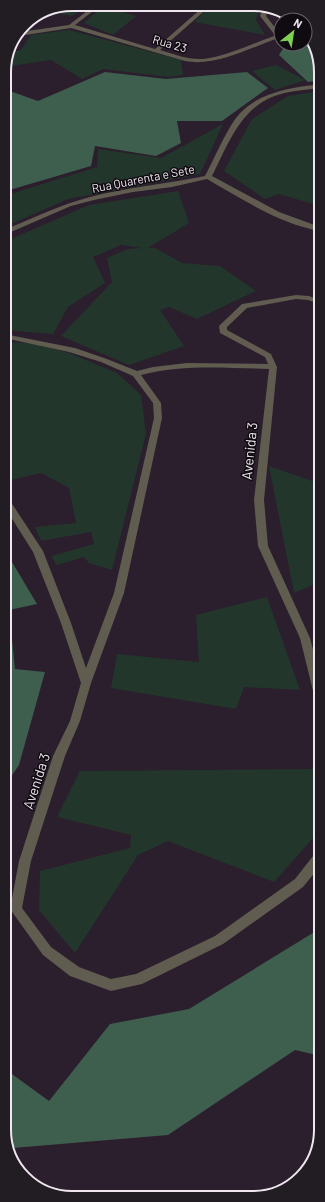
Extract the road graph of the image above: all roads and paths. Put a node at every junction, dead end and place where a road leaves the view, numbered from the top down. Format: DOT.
graph roads {
  1 [pos="91,11"];
  2 [pos="201,11"];
  3 [pos="264,12"];
  4 [pos="71,26"];
  5 [pos="26,33"];
  6 [pos="156,51"];
  7 [pos="314,87"];
  8 [pos="208,177"];
  9 [pos="314,227"];
  10 [pos="11,230"];
  11 [pos="314,300"];
  12 [pos="11,337"];
  13 [pos="273,367"];
  14 [pos="136,374"];
  15 [pos="11,509"];
  16 [pos="314,676"];
  17 [pos="86,683"];
  18 [pos="314,864"];
  1 -- 4 [label="street"];
  2 -- 6 [label="street"];
  3 -- 6 [label="street, Rua 23"];
  4 -- 5 [label="street, Rua 23"];
  4 -- 6 [label="street, Rua 23"];
  7 -- 8 [label="street, Rua Quarenta e Sete"];
  8 -- 9 [label="street"];
  8 -- 10 [label="street, Rua Quarenta e Sete"];
  11 -- 13 [label="street"];
  12 -- 14 [label="street"];
  13 -- 14 [label="street"];
  13 -- 16 [label="street, Avenida 3"];
  14 -- 17 [label="street, Avenida 3"];
  15 -- 17 [label="street"];
  17 -- 18 [label="street, Avenida 3"];
}
